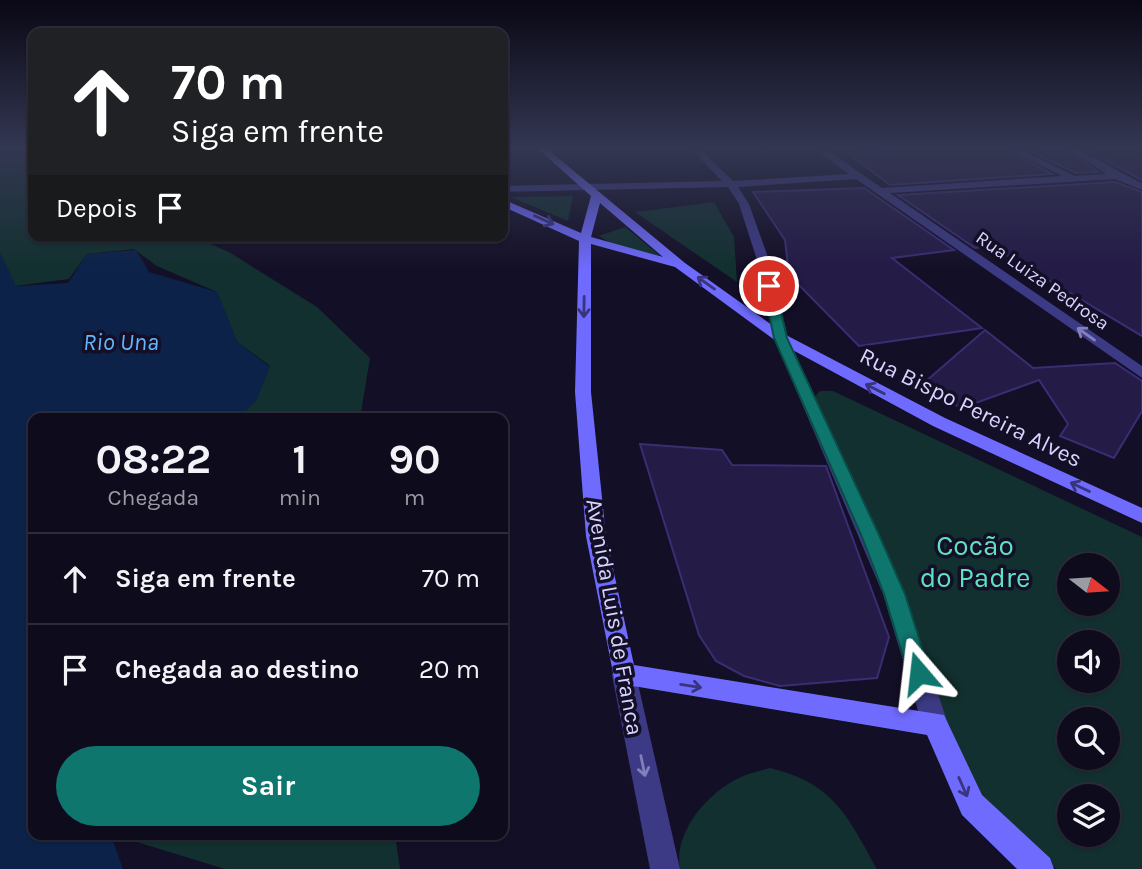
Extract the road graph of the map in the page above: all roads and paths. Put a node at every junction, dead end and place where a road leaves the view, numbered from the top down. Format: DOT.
graph roads {
  1 [pos="508,189"];
  2 [pos="587,189"];
  3 [pos="651,189"];
  4 [pos="734,189"];
  5 [pos="877,189"];
  6 [pos="920,189"];
  7 [pos="881,191"];
  8 [pos="591,192"];
  9 [pos="508,205"];
  10 [pos="585,239"];
  11 [pos="681,266"];
  12 [pos="781,338"];
  13 [pos="1142,373"];
  14 [pos="1142,516"];
  15 [pos="624,675"];
  16 [pos="935,724"];
  17 [pos="665,869"];
  18 [pos="1039,869"];
  1 -- 8 [label="street"];
  2 -- 8 [label="main road, Rua Bispo Pereira Alves"];
  3 -- 8 [label="street"];
  4 -- 12 [label="street"];
  5 -- 7 [label="street, Rua Luiza Pedrosa"];
  6 -- 7 [label="street"];
  13 -- 7 [label="street, Rua Luiza Pedrosa, one-way"];
  8 -- 10 [label="main road, Avenida Luis de Franca"];
  8 -- 11 [label="main road, Rua Bispo Pereira Alves"];
  9 -- 10 [label="main road, one-way"];
  10 -- 11 [label="main road"];
  10 -- 15 [label="main road, Avenida Luis de Franca, one-way"];
  12 -- 11 [label="main road, Rua Bispo Pereira Alves, one-way"];
  14 -- 12 [label="main road, Rua Bispo Pereira Alves, one-way"];
  12 -- 16 [label="street"];
  15 -- 16 [label="main road, one-way"];
  15 -- 17 [label="street, Avenida Luis de Franca, one-way"];
  16 -- 18 [label="main road, one-way"];
}
